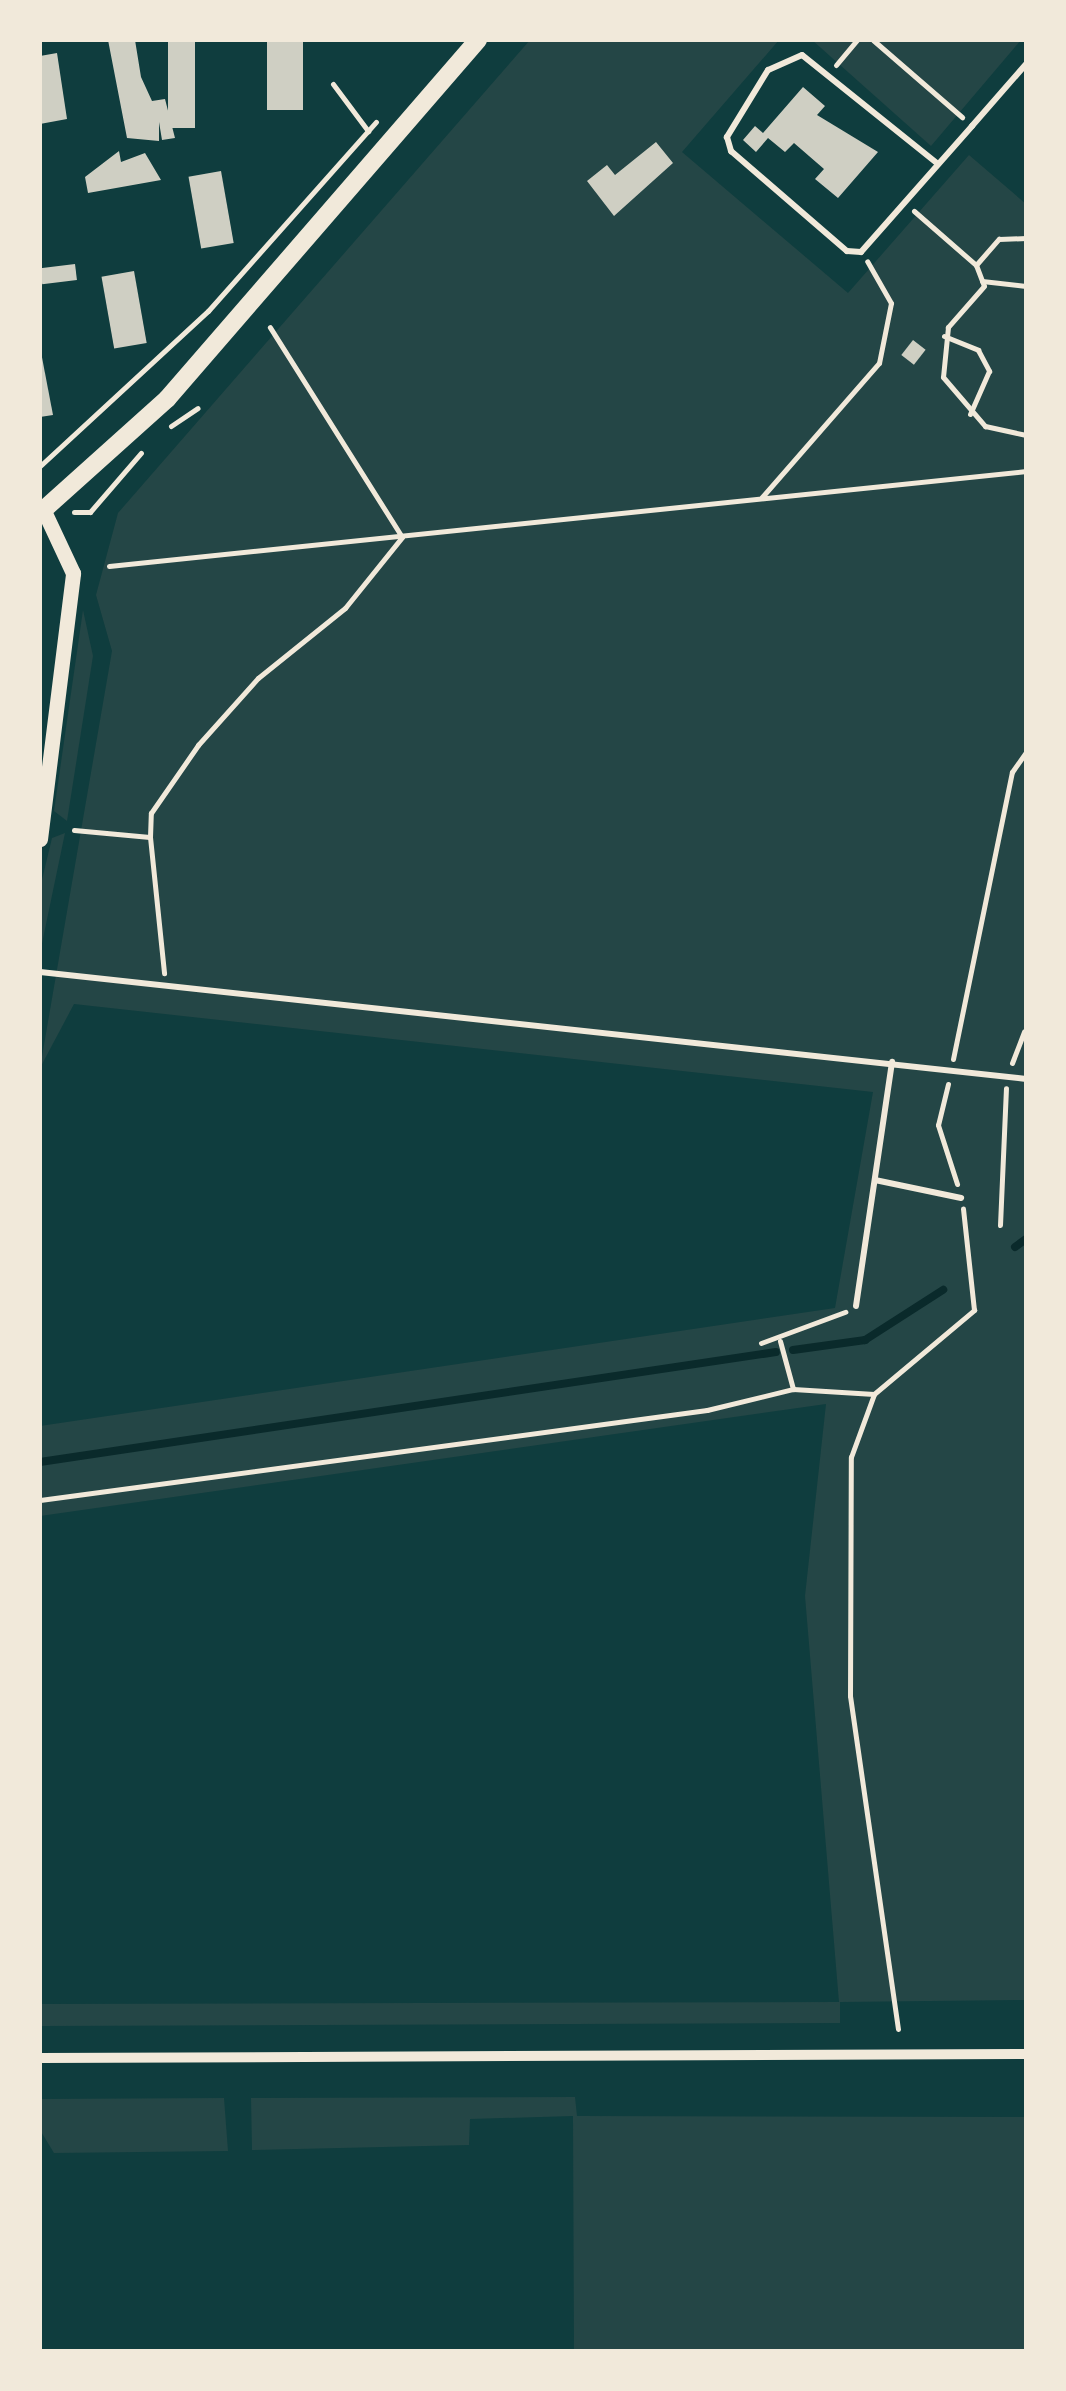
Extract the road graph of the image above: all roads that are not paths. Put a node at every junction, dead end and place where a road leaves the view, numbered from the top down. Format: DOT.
graph roads {
  1 [pos="478,40"];
  2 [pos="1026,64"];
  3 [pos="938,164"];
  4 [pos="42,512"];
  5 [pos="40,839"];
  6 [pos="40,972"];
  7 [pos="892,1062"];
  8 [pos="1026,1079"];
  9 [pos="874,1180"];
  10 [pos="961,1198"];
  11 [pos="856,1306"];
  12 [pos="1026,2054"];
  13 [pos="40,2058"];
  1 -- 4 [label="main road"];
  2 -- 3 [label="lane"];
  3 -- 3 [label="lane"];
  4 -- 5 [label="street"];
  6 -- 7 [label="lane"];
  7 -- 8 [label="lane"];
  7 -- 9 [label="lane"];
  9 -- 10 [label="lane"];
  9 -- 11 [label="lane"];
  12 -- 13 [label="street"];
}
